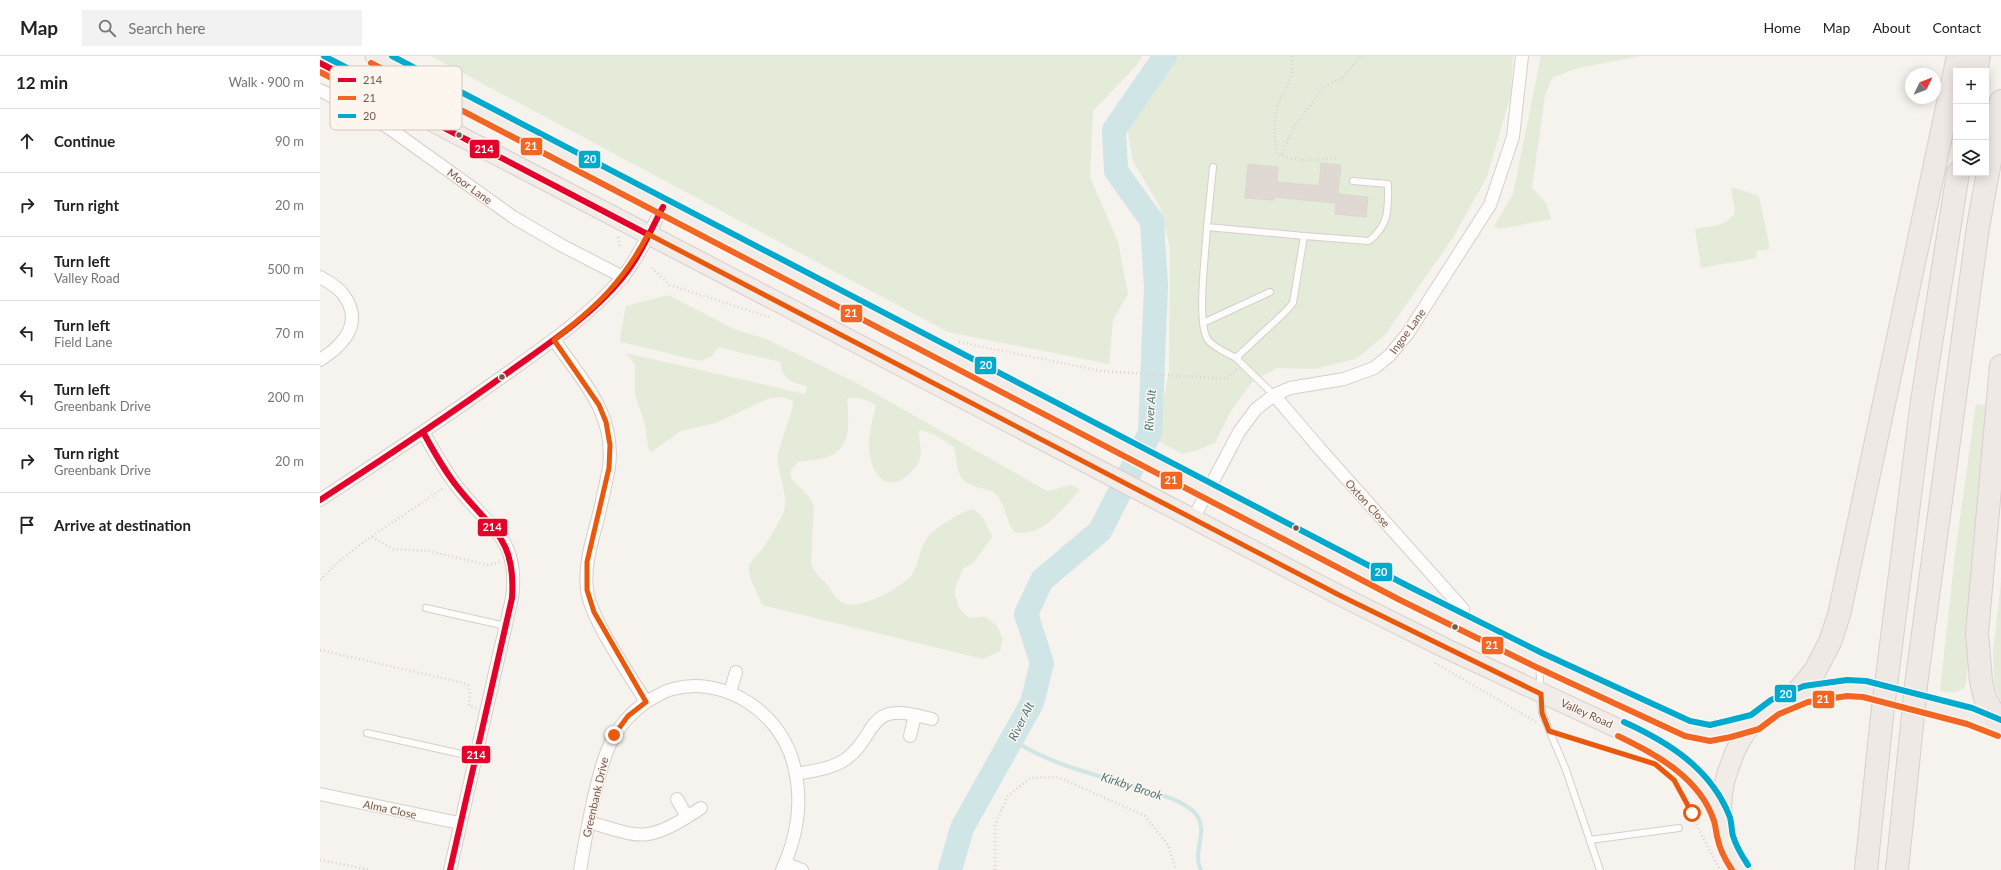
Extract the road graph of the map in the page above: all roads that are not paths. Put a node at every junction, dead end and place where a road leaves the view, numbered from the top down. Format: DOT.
graph roads {
  1 [pos="375,56"];
  2 [pos="1522,56"];
  3 [pos="1958,56"];
  4 [pos="1978,56"];
  5 [pos="320,63"];
  6 [pos="394,66"];
  7 [pos="330,68"];
  8 [pos="1976,68"];
  9 [pos="320,90"];
  10 [pos="330,96"];
  11 [pos="2001,101"];
  12 [pos="462,102"];
  13 [pos="392,130"];
  14 [pos="449,130"];
  15 [pos="1213,167"];
  16 [pos="1958,176"];
  17 [pos="1354,181"];
  18 [pos="663,207"];
  19 [pos="1207,227"];
  20 [pos="648,234"];
  21 [pos="1304,236"];
  22 [pos="623,276"];
  23 [pos="320,277"];
  24 [pos="1270,292"];
  25 [pos="1203,323"];
  26 [pos="554,340"];
  27 [pos="1236,358"];
  28 [pos="320,360"];
  29 [pos="2001,366"];
  30 [pos="1274,395"];
  31 [pos="423,432"];
  32 [pos="1207,491"];
  33 [pos="320,500"];
  34 [pos="1193,519"];
  35 [pos="426,608"];
  36 [pos="1463,609"];
  37 [pos="506,626"];
  38 [pos="1539,660"];
  39 [pos="736,672"];
  40 [pos="730,692"];
  41 [pos="1541,694"];
  42 [pos="1791,700"];
  43 [pos="646,702"];
  44 [pos="915,715"];
  45 [pos="932,719"];
  46 [pos="1755,722"];
  47 [pos="2001,729"];
  48 [pos="367,733"];
  49 [pos="910,736"];
  50 [pos="475,757"];
  51 [pos="796,774"];
  52 [pos="320,794"];
  53 [pos="677,799"];
  54 [pos="701,808"];
  55 [pos="687,817"];
  56 [pos="1722,819"];
  57 [pos="589,822"];
  58 [pos="459,823"];
  59 [pos="1679,828"];
  60 [pos="1590,840"];
  61 [pos="783,866"];
  62 [pos="450,870"];
  63 [pos="580,870"];
  64 [pos="802,870"];
  65 [pos="1600,870"];
  66 [pos="1742,870"];
  67 [pos="1866,870"];
  68 [pos="1897,870"];
  1 -- 6 [label="main road"];
  2 -- 30 [label="street, Ingoe Lane"];
  3 -- 42 [label="highway"];
  4 -- 8 [label="highway"];
  5 -- 7 [label="main road, Valley Road"];
  9 -- 10 [label="street, Moor Lane"];
  11 -- 68 [label="highway, bridge"];
  12 -- 18 [label="main road"];
  13 -- 22 [label="street, Moor Lane"];
  14 -- 20 [label="main road, Valley Road"];
  15 -- 19 [label="lane"];
  16 -- 67 [label="highway, bridge"];
  17 -- 21 [label="lane"];
  18 -- 20 [label="street"];
  18 -- 32 [label="main road"];
  19 -- 21 [label="lane"];
  19 -- 25 [label="lane"];
  20 -- 22 [label="street"];
  20 -- 34 [label="main road, Valley Road"];
  21 -- 27 [label="lane"];
  22 -- 26 [label="street"];
  23 -- 28 [label="street"];
  24 -- 25 [label="lane"];
  25 -- 27 [label="lane"];
  26 -- 31 [label="street"];
  26 -- 43 [label="street"];
  27 -- 30 [label="lane"];
  29 -- 47 [label="highway"];
  30 -- 32 [label="street, Ingoe Lane"];
  30 -- 36 [label="street, Oxton Close"];
  31 -- 33 [label="street"];
  31 -- 37 [label="street"];
  32 -- 34 [label="street, Ingoe Lane"];
  32 -- 38 [label="main road"];
  34 -- 41 [label="main road, Valley Road"];
  35 -- 37 [label="lane"];
  37 -- 50 [label="street"];
  38 -- 41 [label="lane"];
  38 -- 46 [label="main road"];
  39 -- 40 [label="street"];
  40 -- 43 [label="street, Greenbank Drive"];
  40 -- 51 [label="street, Greenbank Drive"];
  41 -- 56 [label="main road, Valley Road"];
  41 -- 60 [label="lane"];
  42 -- 46 [label="main road"];
  42 -- 47 [label="main road"];
  43 -- 57 [label="street, Greenbank Drive"];
  44 -- 45 [label="street"];
  44 -- 49 [label="street"];
  44 -- 51 [label="street"];
  46 -- 56 [label="main road"];
  48 -- 50 [label="lane"];
  50 -- 58 [label="street"];
  51 -- 61 [label="street, Greenbank Drive"];
  52 -- 58 [label="street, Alma Close"];
  53 -- 55 [label="street"];
  54 -- 55 [label="street"];
  55 -- 57 [label="street"];
  56 -- 66 [label="main road"];
  57 -- 63 [label="street, Greenbank Drive"];
  58 -- 62 [label="street"];
  59 -- 60 [label="lane"];
  60 -- 65 [label="lane"];
  61 -- 64 [label="street"];
}
